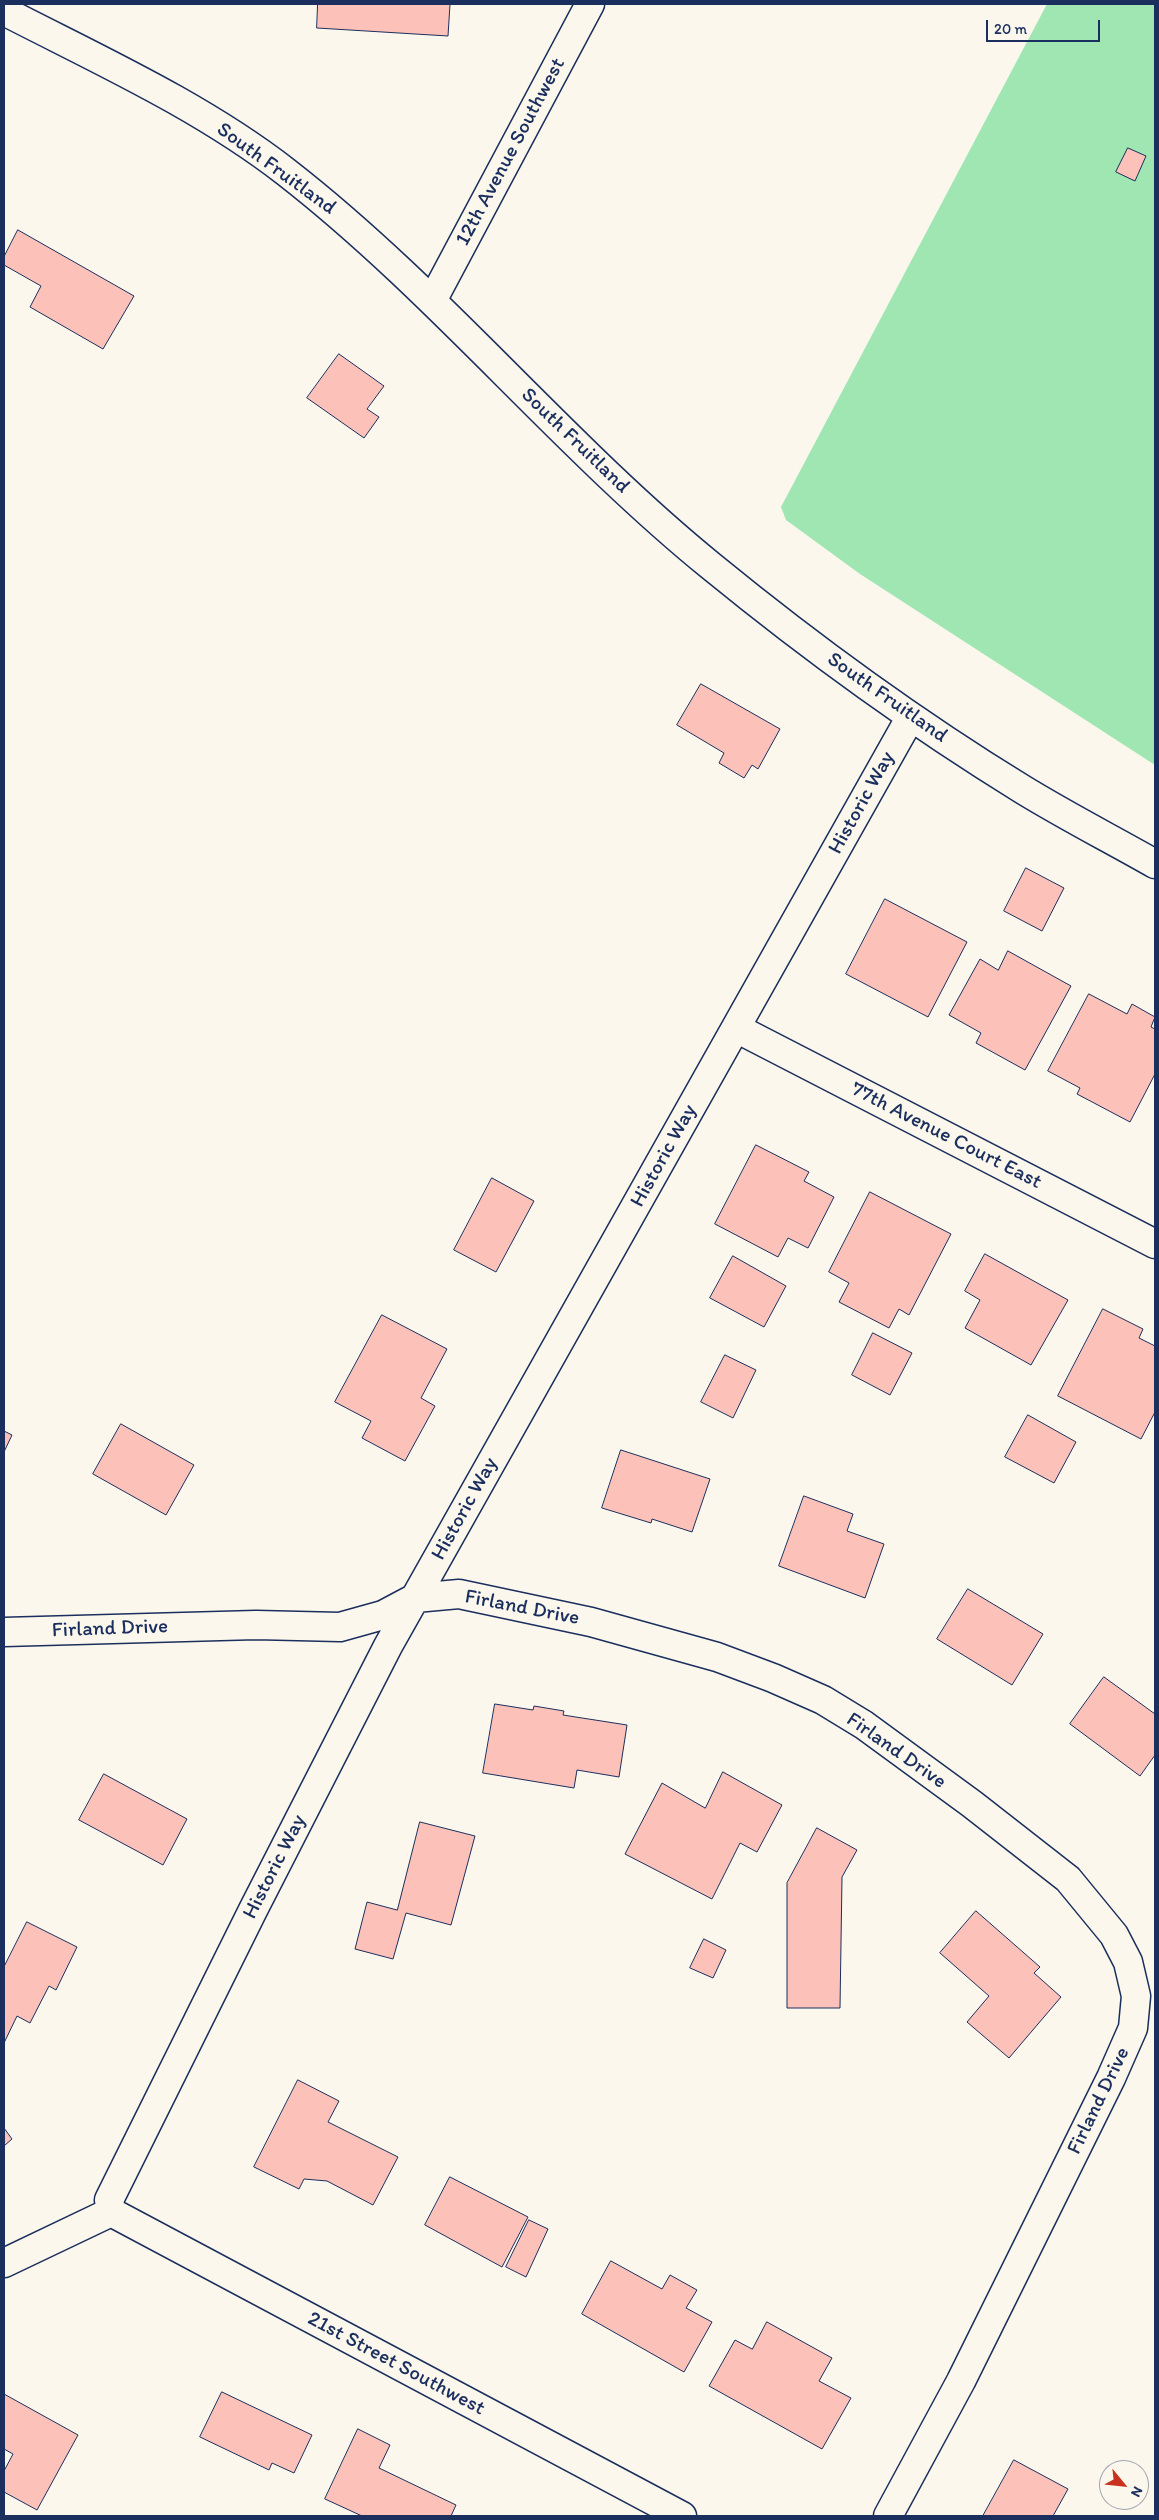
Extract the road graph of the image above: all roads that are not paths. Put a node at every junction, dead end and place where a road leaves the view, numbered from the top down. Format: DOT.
graph roads {
  1 [pos="590,4"];
  2 [pos="4,11"];
  3 [pos="432,301"];
  4 [pos="910,718"];
  5 [pos="1155,864"];
  6 [pos="736,1028"];
  7 [pos="1155,1244"];
  8 [pos="415,1598"];
  9 [pos="4,1632"];
  10 [pos="111,2212"];
  11 [pos="4,2262"];
  12 [pos="682,2516"];
  13 [pos="888,2516"];
  1 -- 3 [label="street, 12th Avenue Southwest"];
  2 -- 3 [label="street, South Fruitland"];
  3 -- 4 [label="street, South Fruitland"];
  4 -- 5 [label="street, South Fruitland"];
  4 -- 6 [label="street, Historic Way"];
  6 -- 7 [label="street, 77th Avenue Court East"];
  6 -- 8 [label="street, Historic Way"];
  8 -- 9 [label="street, Firland Drive"];
  8 -- 10 [label="street, Historic Way"];
  8 -- 13 [label="street, Firland Drive"];
  10 -- 11 [label="street"];
  10 -- 12 [label="street, 21st Street Southwest"];
}
